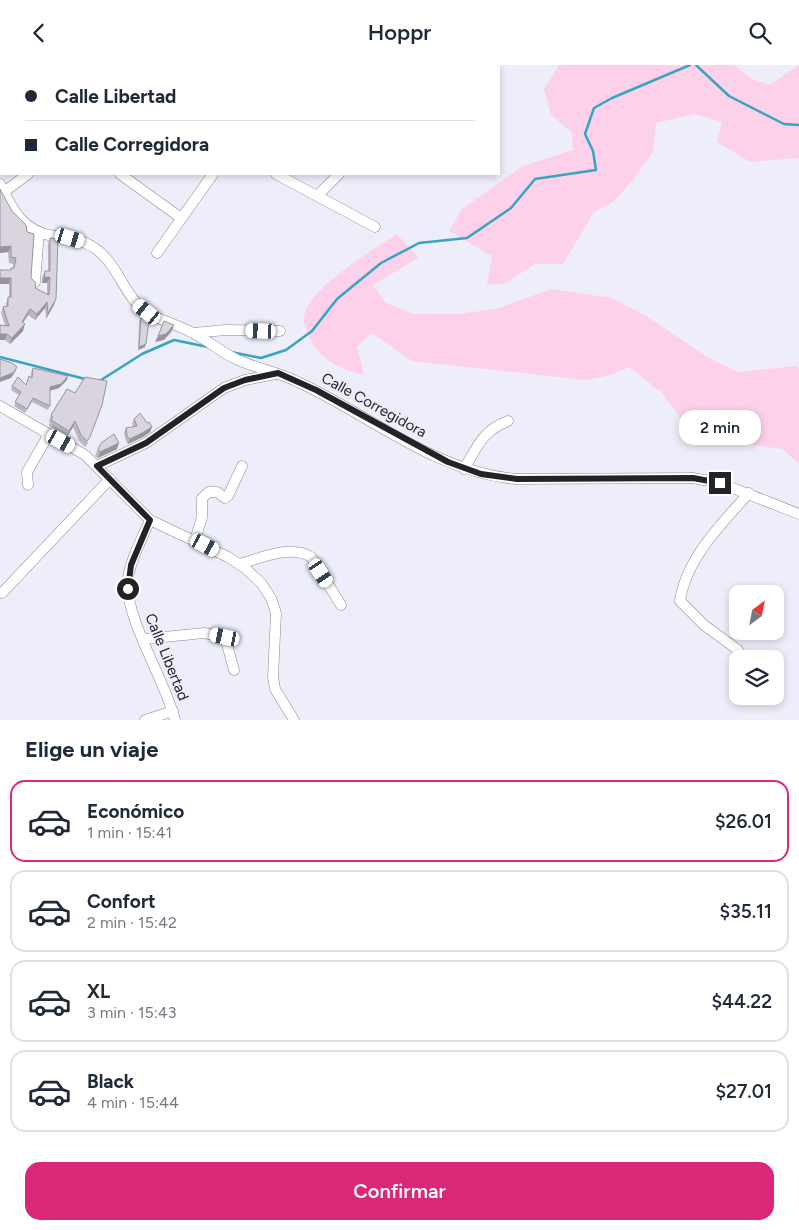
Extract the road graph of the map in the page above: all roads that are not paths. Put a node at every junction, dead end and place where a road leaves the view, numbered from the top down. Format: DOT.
graph roads {
  1 [pos="26,175"];
  2 [pos="121,175"];
  3 [pos="212,175"];
  4 [pos="278,175"];
  5 [pos="338,175"];
  6 [pos="2,188"];
  7 [pos="318,195"];
  8 [pos="181,218"];
  9 [pos="375,227"];
  10 [pos="39,232"];
  11 [pos="157,253"];
  12 [pos="35,282"];
  13 [pos="280,331"];
  14 [pos="194,333"];
  15 [pos="278,373"];
  16 [pos="0,406"];
  17 [pos="508,421"];
  18 [pos="49,434"];
  19 [pos="97,466"];
  20 [pos="242,466"];
  21 [pos="464,469"];
  22 [pos="110,479"];
  23 [pos="28,485"];
  24 [pos="749,493"];
  25 [pos="799,514"];
  26 [pos="150,520"];
  27 [pos="195,540"];
  28 [pos="240,564"];
  29 [pos="2,593"];
  30 [pos="342,605"];
  31 [pos="144,639"];
  32 [pos="738,650"];
  33 [pos="234,670"];
  34 [pos="174,715"];
  35 [pos="145,720"];
  36 [pos="294,720"];
  1 -- 6 [label="street"];
  2 -- 8 [label="street"];
  3 -- 8 [label="street"];
  4 -- 7 [label="street"];
  5 -- 7 [label="street"];
  6 -- 10 [label="street, Calle Corregidora"];
  7 -- 9 [label="street"];
  8 -- 11 [label="street"];
  10 -- 12 [label="street"];
  10 -- 14 [label="street, Calle Corregidora"];
  13 -- 14 [label="street"];
  14 -- 15 [label="street, Calle Corregidora"];
  15 -- 19 [label="street"];
  15 -- 21 [label="street, Calle Corregidora"];
  16 -- 18 [label="street"];
  17 -- 21 [label="street"];
  18 -- 19 [label="street"];
  18 -- 23 [label="street"];
  19 -- 22 [label="street"];
  20 -- 27 [label="street"];
  21 -- 24 [label="street, Calle Corregidora"];
  22 -- 26 [label="street"];
  22 -- 29 [label="street"];
  24 -- 25 [label="street, Calle Corregidora"];
  24 -- 32 [label="street"];
  26 -- 27 [label="street"];
  26 -- 31 [label="street, Calle Libertad"];
  27 -- 28 [label="street"];
  28 -- 30 [label="street"];
  28 -- 36 [label="street"];
  31 -- 33 [label="street"];
  31 -- 34 [label="street, Calle Libertad"];
  34 -- 35 [label="street"];
}
